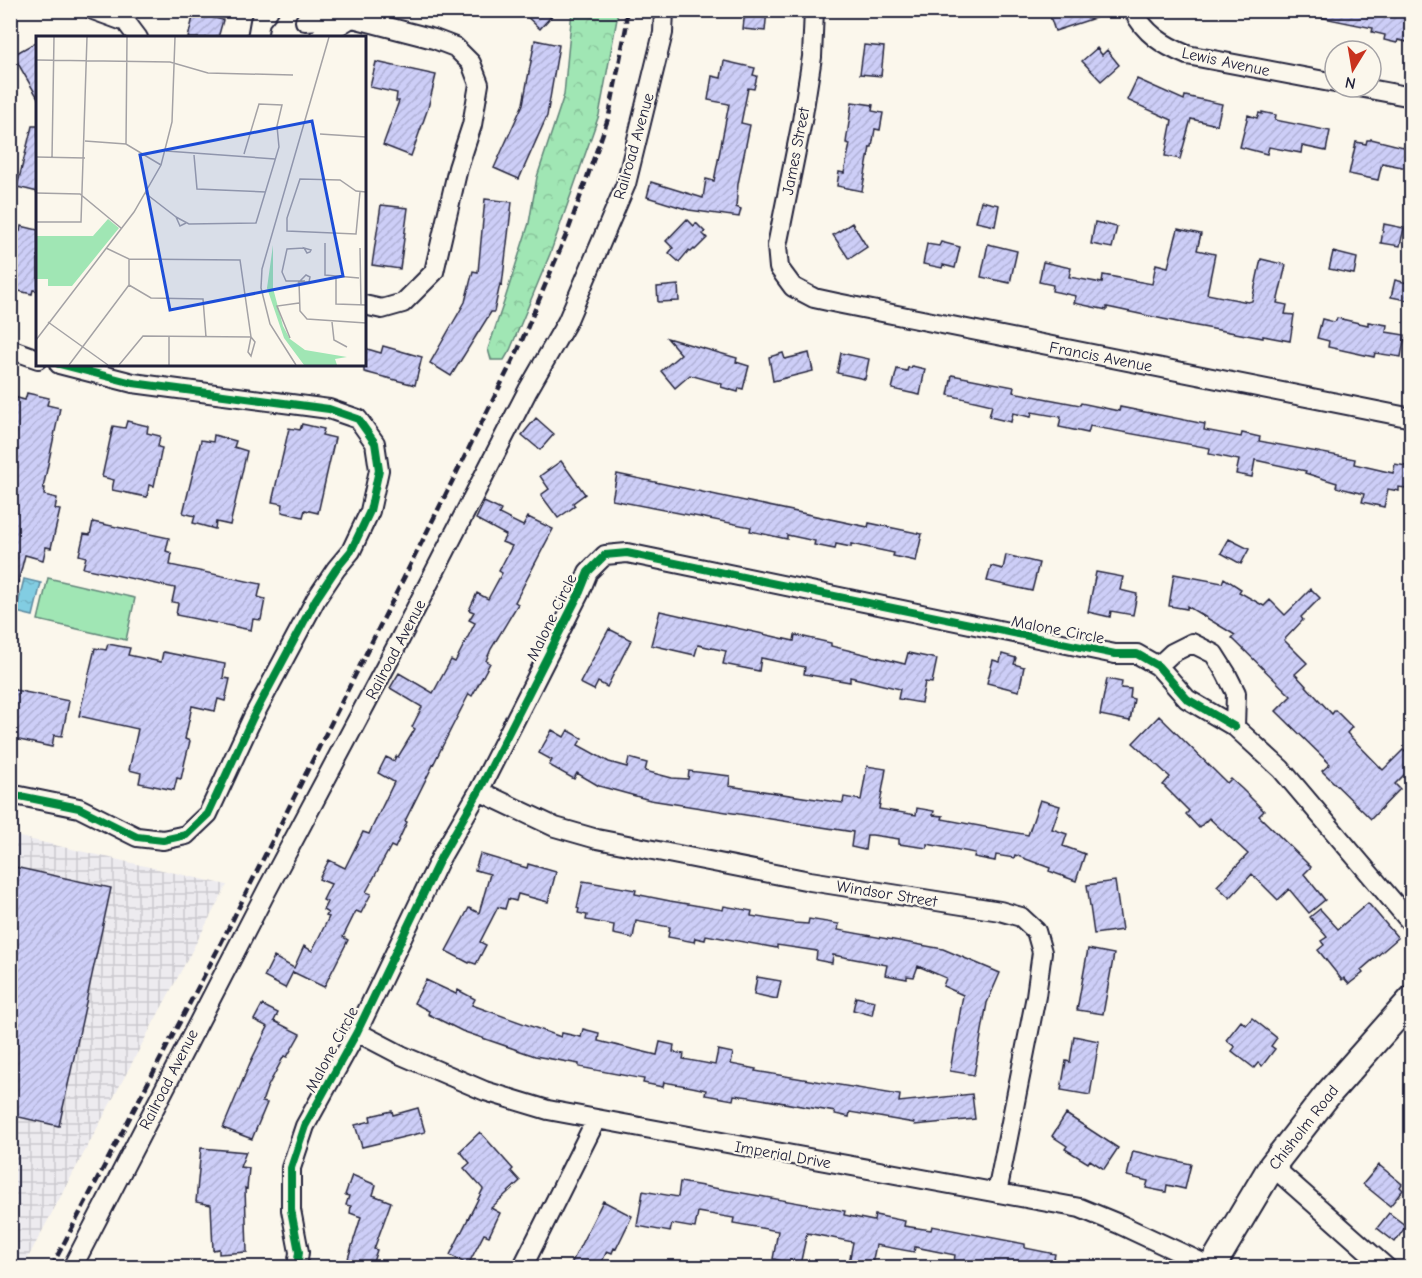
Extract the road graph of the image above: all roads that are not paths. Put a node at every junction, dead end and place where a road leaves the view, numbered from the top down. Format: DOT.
graph roads {
  1 [pos="93,10"];
  2 [pos="269,10"];
  3 [pos="325,10"];
  4 [pos="664,10"];
  5 [pos="814,10"];
  6 [pos="1133,10"];
  7 [pos="354,14"];
  8 [pos="305,21"];
  9 [pos="136,36"];
  10 [pos="257,36"];
  11 [pos="322,36"];
  12 [pos="1323,80"];
  13 [pos="1383,92"];
  14 [pos="1412,97"];
  15 [pos="793,287"];
  16 [pos="366,305"];
  17 [pos="10,350"];
  18 [pos="36,358"];
  19 [pos="67,366"];
  20 [pos="1412,418"];
  21 [pos="1158,666"];
  22 [pos="1235,728"];
  23 [pos="479,791"];
  24 [pos="10,794"];
  25 [pos="1412,924"];
  26 [pos="1412,999"];
  27 [pos="357,1032"];
  28 [pos="596,1120"];
  29 [pos="1272,1166"];
  30 [pos="997,1193"];
  31 [pos="1211,1267"];
  32 [pos="72,1268"];
  33 [pos="297,1268"];
  34 [pos="522,1268"];
  35 [pos="1387,1268"];
  1 -- 9 [label="street"];
  2 -- 10 [label="street"];
  3 -- 7 [label="street"];
  4 -- 32 [label="street, Railroad Avenue"];
  5 -- 15 [label="street, James Street"];
  6 -- 12 [label="street, Lewis Avenue"];
  7 -- 8 [label="street"];
  7 -- 11 [label="street"];
  7 -- 16 [label="street"];
  13 -- 14 [label="street"];
  15 -- 20 [label="street, Francis Avenue"];
  17 -- 18 [label="street"];
  19 -- 24 [label="street"];
  21 -- 22 [label="street, Malone Circle"];
  21 -- 22 [label="street"];
  21 -- 23 [label="street, Malone Circle"];
  22 -- 25 [label="street, Malone Circle"];
  23 -- 27 [label="street, Malone Circle"];
  23 -- 30 [label="street, Windsor Street"];
  26 -- 29 [label="main road, Chisholm Road"];
  27 -- 28 [label="street, Imperial Drive"];
  27 -- 33 [label="street, Malone Circle"];
  28 -- 30 [label="street, Imperial Drive"];
  28 -- 34 [label="street"];
  29 -- 31 [label="main road, Chisholm Road"];
  29 -- 35 [label="street"];
  30 -- 31 [label="street, Imperial Drive"];
}
